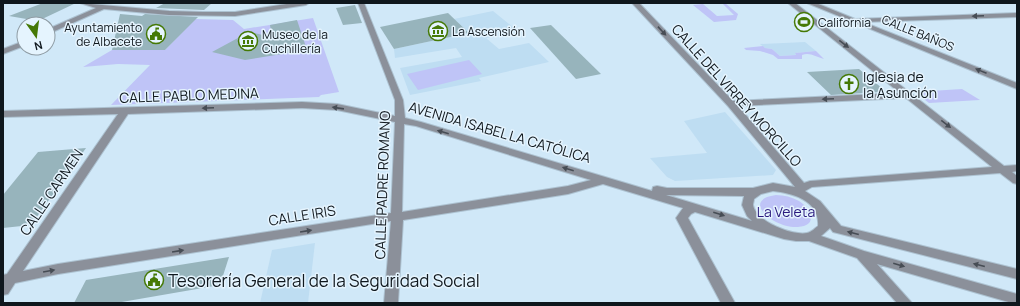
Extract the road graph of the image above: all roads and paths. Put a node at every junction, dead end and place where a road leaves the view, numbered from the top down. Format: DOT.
graph roads {
  1 [pos="83,3"];
  2 [pos="306,3"];
  3 [pos="361,3"];
  4 [pos="636,3"];
  5 [pos="791,3"];
  6 [pos="810,3"];
  7 [pos="103,7"];
  8 [pos="154,12"];
  9 [pos="1017,15"];
  10 [pos="148,16"];
  11 [pos="852,20"];
  12 [pos="56,28"];
  13 [pos="16,46"];
  14 [pos="3,52"];
  15 [pos="1017,77"];
  16 [pos="1000,79"];
  17 [pos="1017,86"];
  18 [pos="909,95"];
  19 [pos="731,104"];
  20 [pos="125,111"];
  21 [pos="3,114"];
  22 [pos="376,115"];
  23 [pos="400,119"];
  24 [pos="1017,168"];
  25 [pos="1002,169"];
  26 [pos="610,181"];
  27 [pos="1017,181"];
  28 [pos="799,189"];
  29 [pos="753,192"];
  30 [pos="696,207"];
  31 [pos="824,214"];
  32 [pos="396,216"];
  33 [pos="784,235"];
  34 [pos="811,237"];
  35 [pos="861,255"];
  36 [pos="1017,274"];
  37 [pos="7,279"];
  38 [pos="3,290"];
  39 [pos="1017,299"];
  40 [pos="391,303"];
  41 [pos="728,303"];
  42 [pos="905,303"];
  1 -- 7 [label="street"];
  2 -- 8 [label="street"];
  3 -- 23 [label="street, CALLE PADRE ROMANO"];
  4 -- 19 [label="street, CALLE DEL VIRREY MORCILLO, one-way"];
  5 -- 18 [label="street, one-way"];
  6 -- 11 [label="street, CALLE BAÑOS"];
  7 -- 8 [label="street"];
  7 -- 12 [label="street"];
  8 -- 10 [label="street"];
  9 -- 11 [label="street, one-way"];
  16 -- 11 [label="street, CALLE BAÑOS, one-way"];
  13 -- 14 [label="street"];
  15 -- 16 [label="street"];
  16 -- 17 [label="street, CALLE BAÑOS"];
  18 -- 19 [label="street, one-way"];
  18 -- 25 [label="street, one-way"];
  19 -- 28 [label="street, CALLE DEL VIRREY MORCILLO"];
  20 -- 21 [label="street, CALLE PABLO MEDINA"];
  22 -- 20 [label="street, CALLE PABLO MEDINA, one-way"];
  20 -- 37 [label="street, CALLE CARMEN"];
  22 -- 23 [label="street, AVENIDA ISABEL LA CATÓLICA"];
  26 -- 23 [label="street, AVENIDA ISABEL LA CATÓLICA, one-way"];
  23 -- 32 [label="street, CALLE PADRE ROMANO"];
  24 -- 25 [label="street"];
  25 -- 27 [label="street"];
  25 -- 28 [label="street"];
  26 -- 29 [label="street, AVENIDA ISABEL LA CATÓLICA"];
  26 -- 30 [label="street, AVENIDA ISABEL LA CATÓLICA"];
  26 -- 32 [label="street, CALLE IRIS"];
  28 -- 29 [label="street"];
  28 -- 31 [label="street"];
  29 -- 33 [label="street"];
  30 -- 33 [label="street, AVENIDA ISABEL LA CATÓLICA, one-way"];
  30 -- 41 [label="street"];
  31 -- 34 [label="street"];
  36 -- 31 [label="street, one-way"];
  37 -- 32 [label="street, CALLE IRIS, one-way"];
  32 -- 40 [label="street, CALLE PADRE ROMANO"];
  33 -- 34 [label="street"];
  34 -- 35 [label="street"];
  35 -- 39 [label="street, one-way"];
  35 -- 42 [label="street"];
  37 -- 38 [label="street, CALLE CARMEN"];
}
